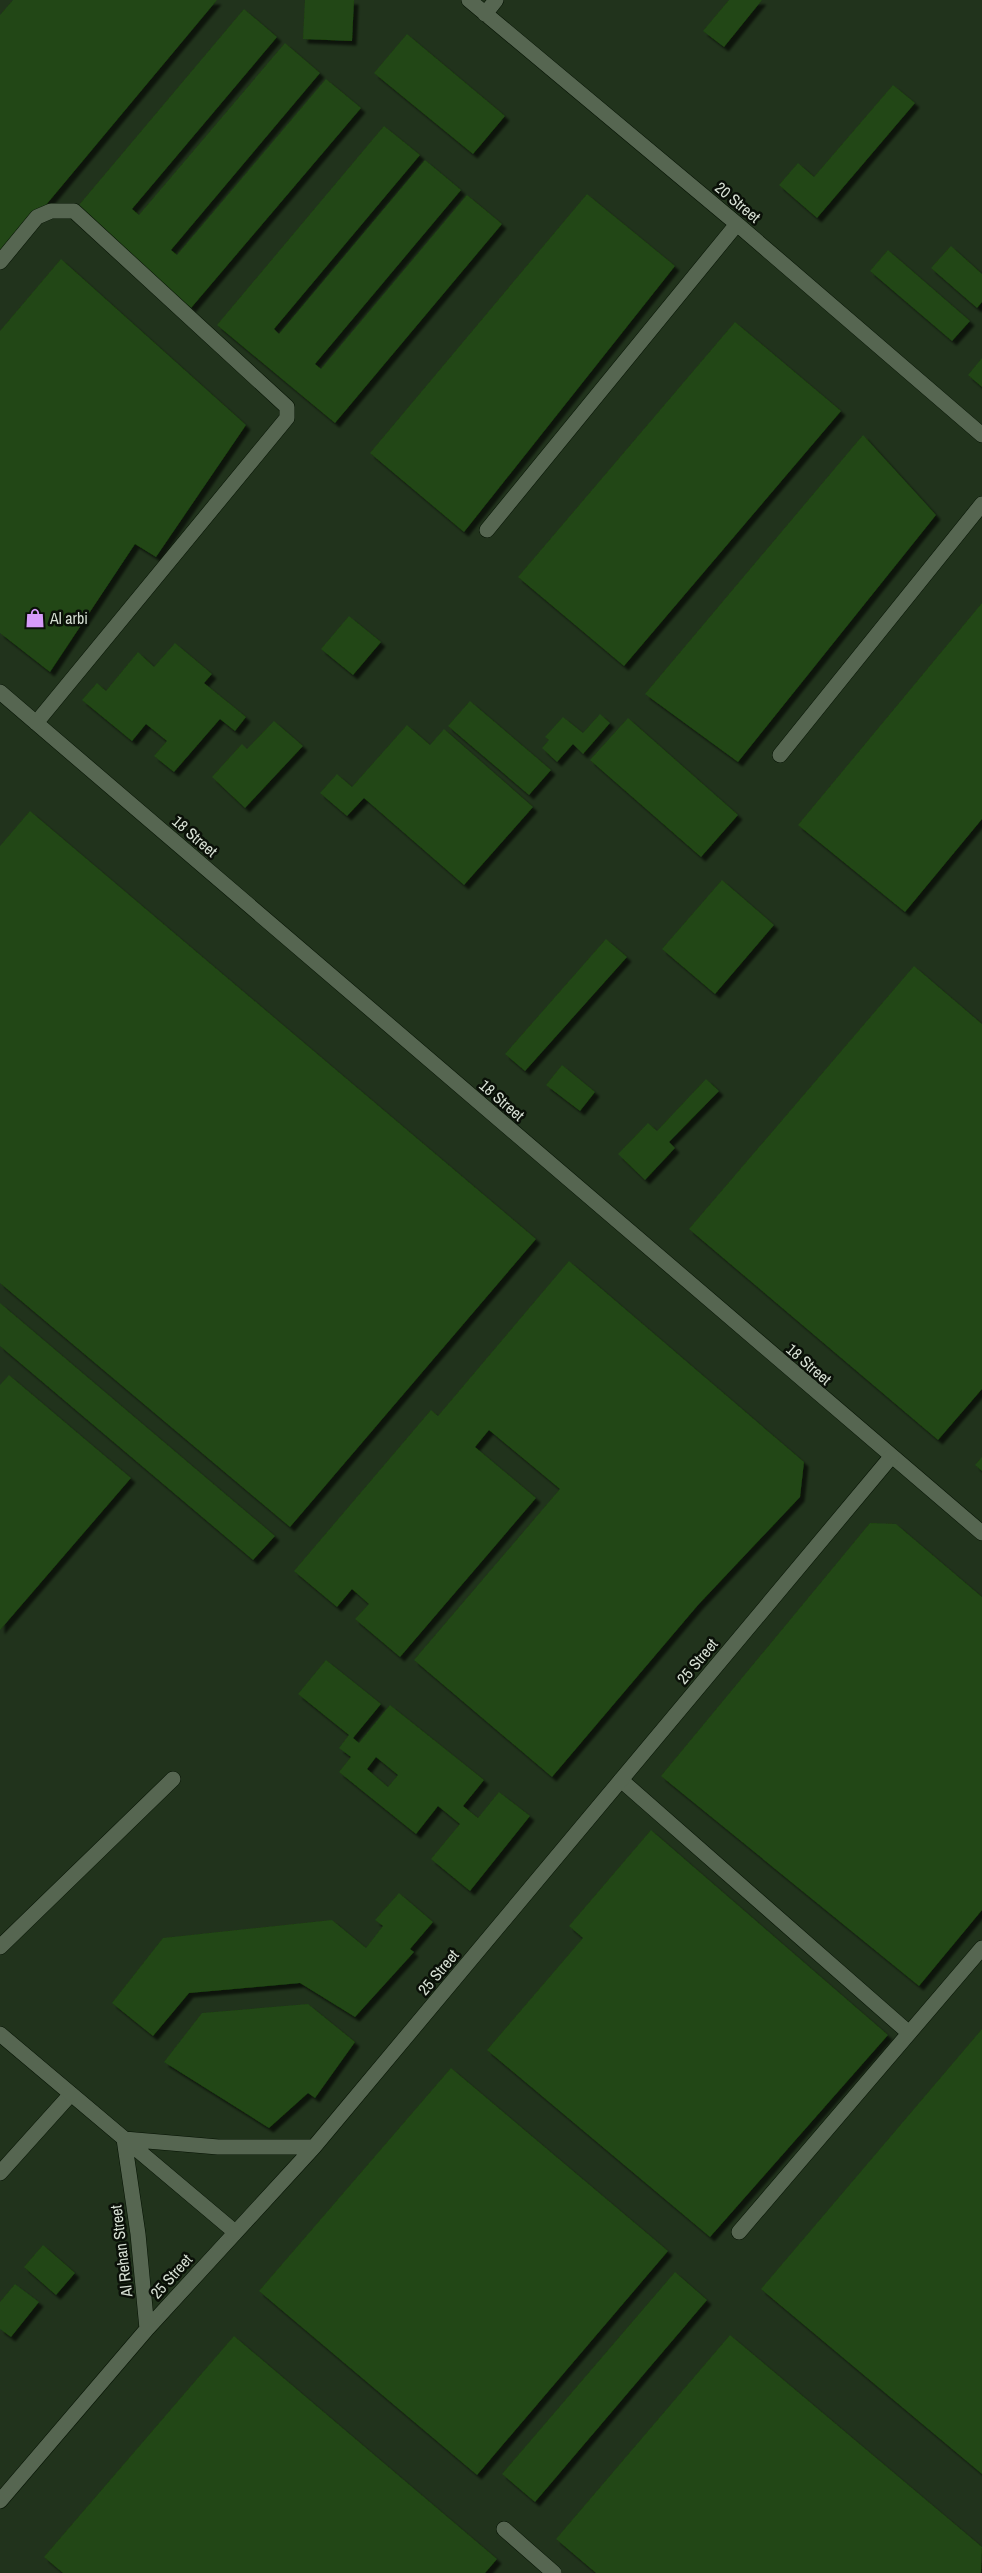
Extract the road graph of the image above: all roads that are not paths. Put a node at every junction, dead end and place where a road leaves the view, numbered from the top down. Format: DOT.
graph roads {
  1 [pos="469,0"];
  2 [pos="496,0"];
  3 [pos="485,14"];
  4 [pos="737,224"];
  5 [pos="0,262"];
  6 [pos="982,435"];
  7 [pos="982,504"];
  8 [pos="487,530"];
  9 [pos="0,692"];
  10 [pos="36,723"];
  11 [pos="780,755"];
  12 [pos="891,1457"];
  13 [pos="982,1534"];
  14 [pos="172,1778"];
  15 [pos="621,1780"];
  16 [pos="0,1947"];
  17 [pos="982,1948"];
  18 [pos="909,2033"];
  19 [pos="0,2034"];
  20 [pos="71,2094"];
  21 [pos="124,2139"];
  22 [pos="314,2147"];
  23 [pos="0,2173"];
  24 [pos="235,2232"];
  25 [pos="739,2232"];
  26 [pos="147,2329"];
  27 [pos="0,2501"];
  28 [pos="504,2529"];
  29 [pos="554,2573"];
  1 -- 3 [label="street, 20 Street"];
  2 -- 3 [label="street"];
  3 -- 4 [label="street, 20 Street"];
  4 -- 6 [label="street, 20 Street"];
  4 -- 8 [label="street"];
  5 -- 10 [label="street"];
  7 -- 11 [label="street"];
  9 -- 10 [label="street, 18 Street"];
  10 -- 12 [label="street, 18 Street"];
  12 -- 13 [label="street, 18 Street"];
  12 -- 15 [label="street, 25 Street"];
  14 -- 16 [label="street"];
  15 -- 18 [label="street"];
  15 -- 22 [label="street, 25 Street"];
  17 -- 18 [label="street"];
  18 -- 25 [label="street"];
  19 -- 20 [label="street"];
  20 -- 21 [label="street"];
  20 -- 23 [label="street"];
  21 -- 22 [label="street"];
  21 -- 24 [label="street"];
  21 -- 26 [label="street, Al Rehan Street"];
  22 -- 24 [label="street, 25 Street"];
  24 -- 26 [label="street, 25 Street"];
  26 -- 27 [label="street, 25 Street"];
  28 -- 29 [label="street"];
}
